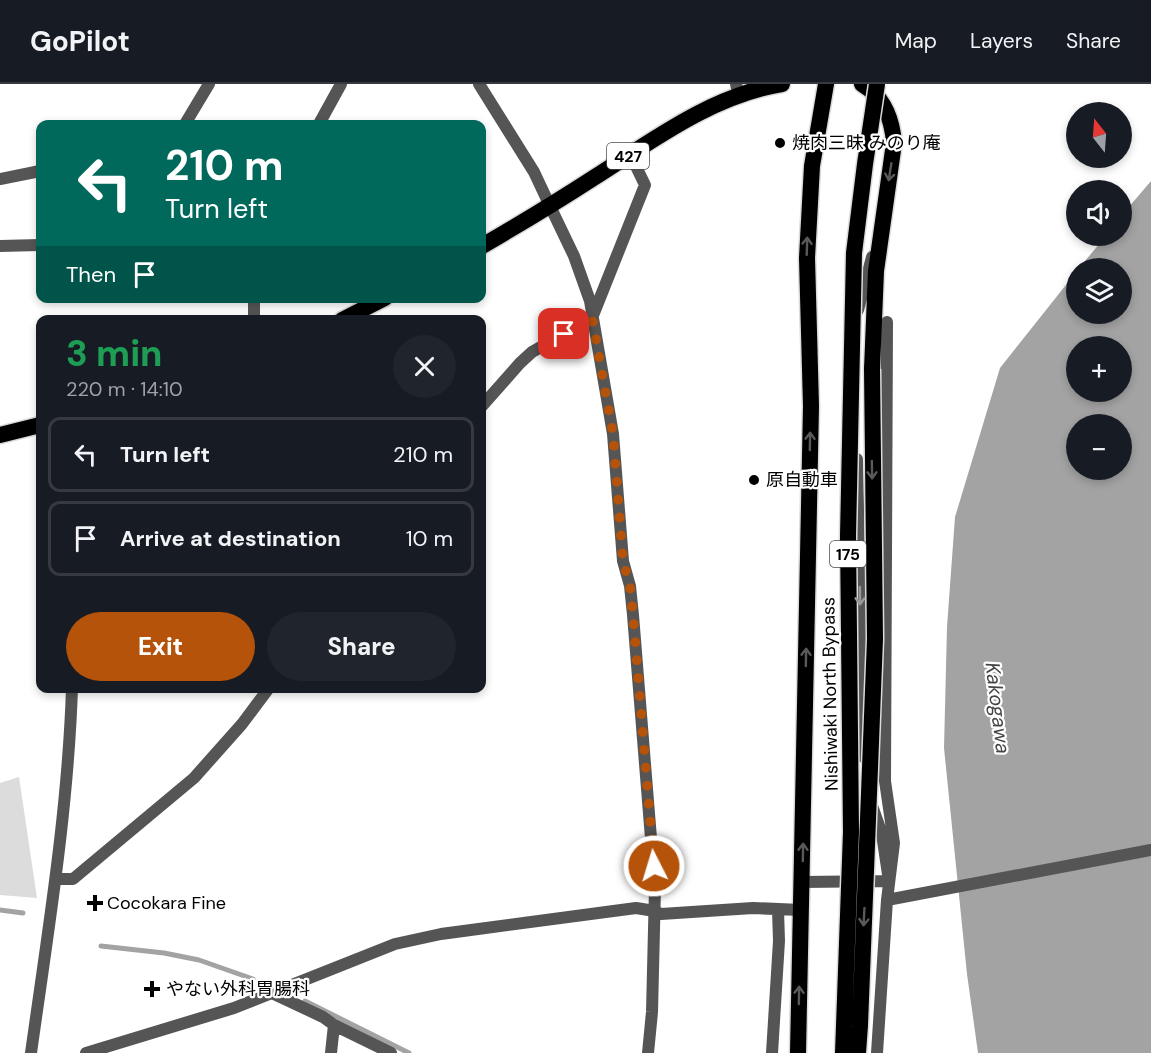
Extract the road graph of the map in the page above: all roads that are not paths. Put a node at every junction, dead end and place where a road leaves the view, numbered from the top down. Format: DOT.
graph roads {
  1 [pos="209,84"];
  2 [pos="341,84"];
  3 [pos="479,84"];
  4 [pos="782,84"];
  5 [pos="826,84"];
  6 [pos="862,84"];
  7 [pos="877,84"];
  8 [pos="738,90"];
  9 [pos="187,120"];
  10 [pos="321,120"];
  11 [pos="630,154"];
  12 [pos="36,172"];
  13 [pos="0,179"];
  14 [pos="550,206"];
  15 [pos="882,226"];
  16 [pos="486,244"];
  17 [pos="36,245"];
  18 [pos="0,246"];
  19 [pos="375,303"];
  20 [pos="352,315"];
  21 [pos="592,318"];
  22 [pos="887,322"];
  23 [pos="486,401"];
  24 [pos="36,426"];
  25 [pos="0,435"];
  26 [pos="72,693"];
  27 [pos="265,693"];
  28 [pos="1151,850"];
  29 [pos="57,879"];
  30 [pos="889,881"];
  31 [pos="803,882"];
  32 [pos="887,900"];
  33 [pos="778,910"];
  34 [pos="801,910"];
  35 [pos="655,911"];
  36 [pos="272,993"];
  37 [pos="334,1025"];
  38 [pos="852,1025"];
  39 [pos="32,1053"];
  40 [pos="86,1053"];
  41 [pos="331,1053"];
  42 [pos="391,1053"];
  43 [pos="648,1053"];
  44 [pos="772,1053"];
  45 [pos="798,1053"];
  46 [pos="843,1053"];
  47 [pos="858,1053"];
  48 [pos="877,1053"];
  1 -- 9 [label="street"];
  2 -- 10 [label="street"];
  3 -- 14 [label="street"];
  4 -- 8 [label="highway, 427"];
  31 -- 5 [label="highway, 175, one-way"];
  6 -- 15 [label="highway, 175, one-way"];
  7 -- 38 [label="highway, Nishiwaki North Bypass / 175, bridge"];
  8 -- 11 [label="highway, 427"];
  11 -- 14 [label="highway, 427"];
  11 -- 21 [label="street"];
  12 -- 13 [label="street"];
  14 -- 16 [label="highway, 427"];
  14 -- 21 [label="street"];
  15 -- 30 [label="street, one-way"];
  15 -- 38 [label="highway, 175, one-way, bridge"];
  17 -- 18 [label="street"];
  19 -- 20 [label="highway"];
  21 -- 23 [label="street"];
  21 -- 35 [label="street"];
  22 -- 30 [label="street"];
  24 -- 25 [label="highway"];
  26 -- 29 [label="street"];
  27 -- 29 [label="street"];
  28 -- 32 [label="street"];
  29 -- 39 [label="street"];
  30 -- 31 [label="street"];
  30 -- 32 [label="street"];
  31 -- 34 [label="highway, 175"];
  32 -- 48 [label="street"];
  33 -- 34 [label="street"];
  33 -- 35 [label="street"];
  33 -- 44 [label="street"];
  45 -- 34 [label="highway, 175, one-way"];
  35 -- 36 [label="street"];
  35 -- 43 [label="street"];
  36 -- 37 [label="street"];
  36 -- 40 [label="street"];
  37 -- 41 [label="street"];
  37 -- 42 [label="street"];
  38 -- 46 [label="highway, Nishiwaki North Bypass / 175"];
  38 -- 47 [label="highway, 175"];
}
